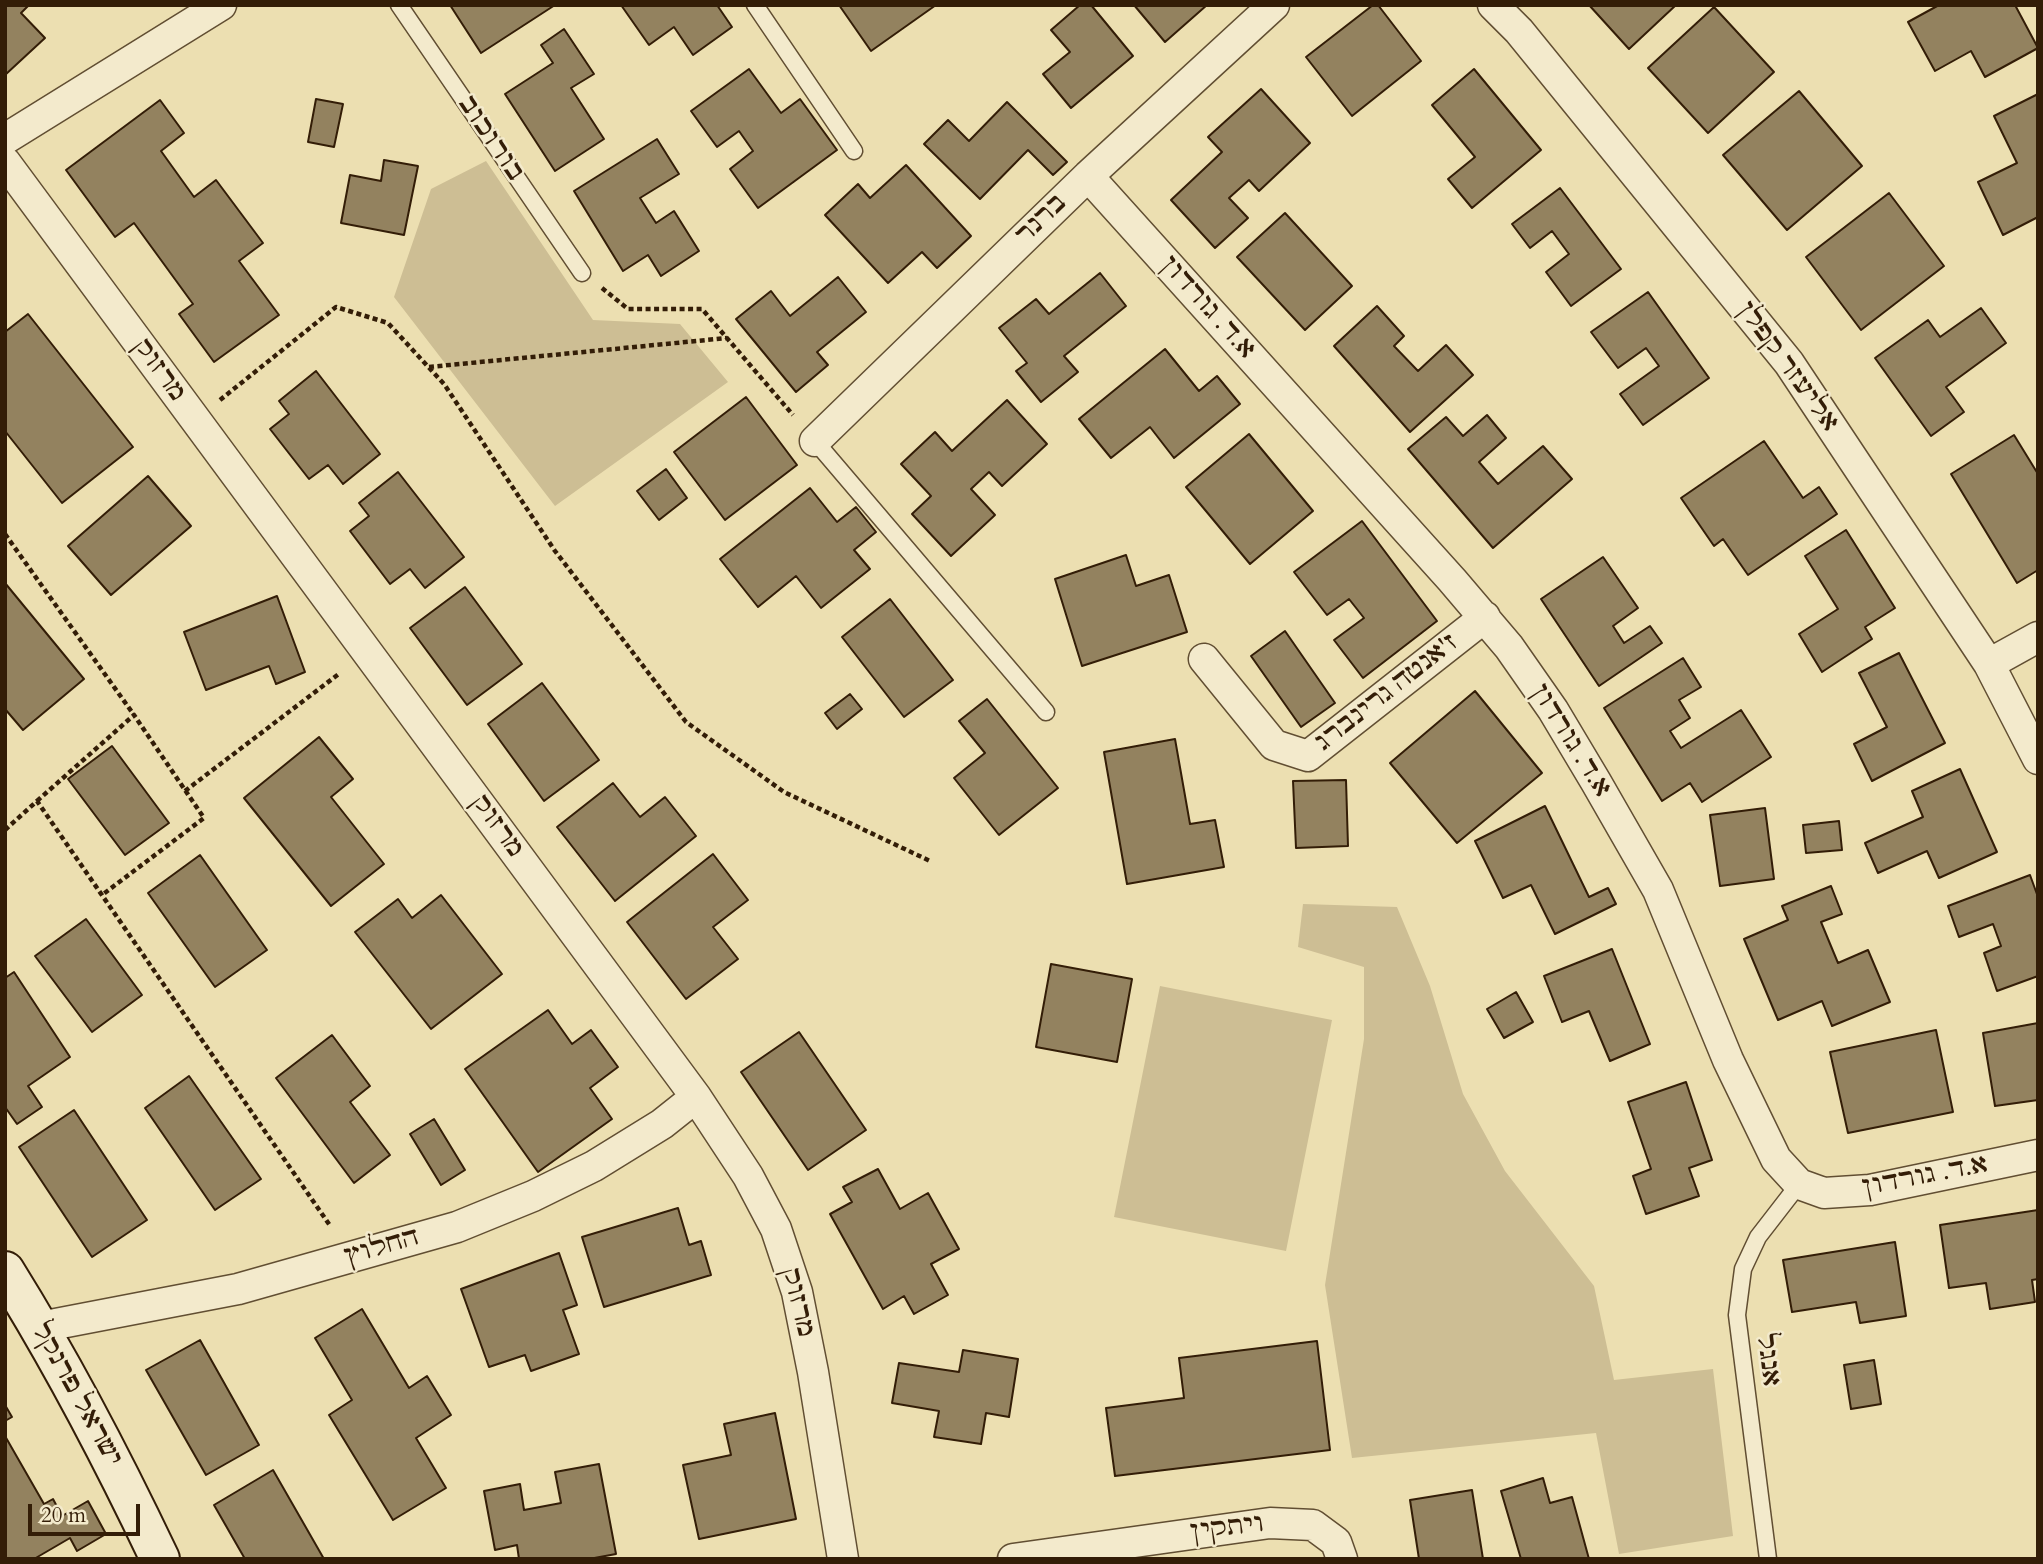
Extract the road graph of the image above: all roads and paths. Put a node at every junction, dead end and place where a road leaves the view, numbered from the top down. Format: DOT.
graph roads {
  1 [pos="221,5"];
  2 [pos="399,5"];
  3 [pos="755,5"];
  4 [pos="1274,5"];
  5 [pos="1493,5"];
  6 [pos="5,139"];
  7 [pos="854,151"];
  8 [pos="5,162"];
  9 [pos="1088,176"];
  10 [pos="582,273"];
  11 [pos="728,338"];
  12 [pos="429,368"];
  13 [pos="195,420"];
  14 [pos="815,441"];
  15 [pos="5,534"];
  16 [pos="1485,617"];
  17 [pos="2038,637"];
  18 [pos="367,652"];
  19 [pos="1204,659"];
  20 [pos="1990,664"];
  21 [pos="1046,712"];
  22 [pos="134,715"];
  23 [pos="2038,759"];
  24 [pos="185,791"];
  25 [pos="37,800"];
  26 [pos="5,830"];
  27 [pos="930,861"];
  28 [pos="102,895"];
  29 [pos="696,1097"];
  30 [pos="2038,1155"];
  31 [pos="1799,1184"];
  32 [pos="352,1257"];
  33 [pos="5,1271"];
  34 [pos="40,1327"];
  35 [pos="160,1559"];
  36 [pos="843,1559"];
  37 [pos="1013,1559"];
  38 [pos="1342,1559"];
  39 [pos="1768,1559"];
  1 -- 6 [label="street"];
  2 -- 10 [label="lane, בורוכוב"];
  3 -- 7 [label="lane"];
  4 -- 9 [label="street, ברנר"];
  5 -- 20 [label="street, אליעזר קפלן"];
  8 -- 13 [label="street, מרזוק"];
  9 -- 14 [label="street, ברנר"];
  9 -- 16 [label="street, א.ד. גורדון"];
  10 -- 11 [label="path"];
  11 -- 12 [label="path"];
  11 -- 14 [label="path"];
  12 -- 13 [label="path"];
  12 -- 27 [label="path"];
  13 -- 18 [label="street, מרזוק"];
  14 -- 21 [label="lane"];
  15 -- 22 [label="path"];
  16 -- 19 [label="street, ז'אנטה גרינברג"];
  16 -- 31 [label="street, א.ד. גורדון"];
  17 -- 20 [label="street"];
  18 -- 24 [label="path"];
  18 -- 29 [label="street, מרזוק"];
  20 -- 23 [label="street, אליעזר קפלן"];
  22 -- 24 [label="path"];
  22 -- 25 [label="path"];
  24 -- 28 [label="path"];
  25 -- 26 [label="path"];
  25 -- 28 [label="path"];
  28 -- 32 [label="path"];
  29 -- 32 [label="street, החלוץ"];
  29 -- 36 [label="street, מרזוק"];
  30 -- 31 [label="street, א.ד. גורדון"];
  31 -- 39 [label="lane, אנגל"];
  32 -- 34 [label="street, החלוץ"];
  33 -- 34 [label="street, ישראל פרנקל"];
  34 -- 35 [label="street, ישראל פרנקל"];
  37 -- 38 [label="street, ויתקין"];
}
